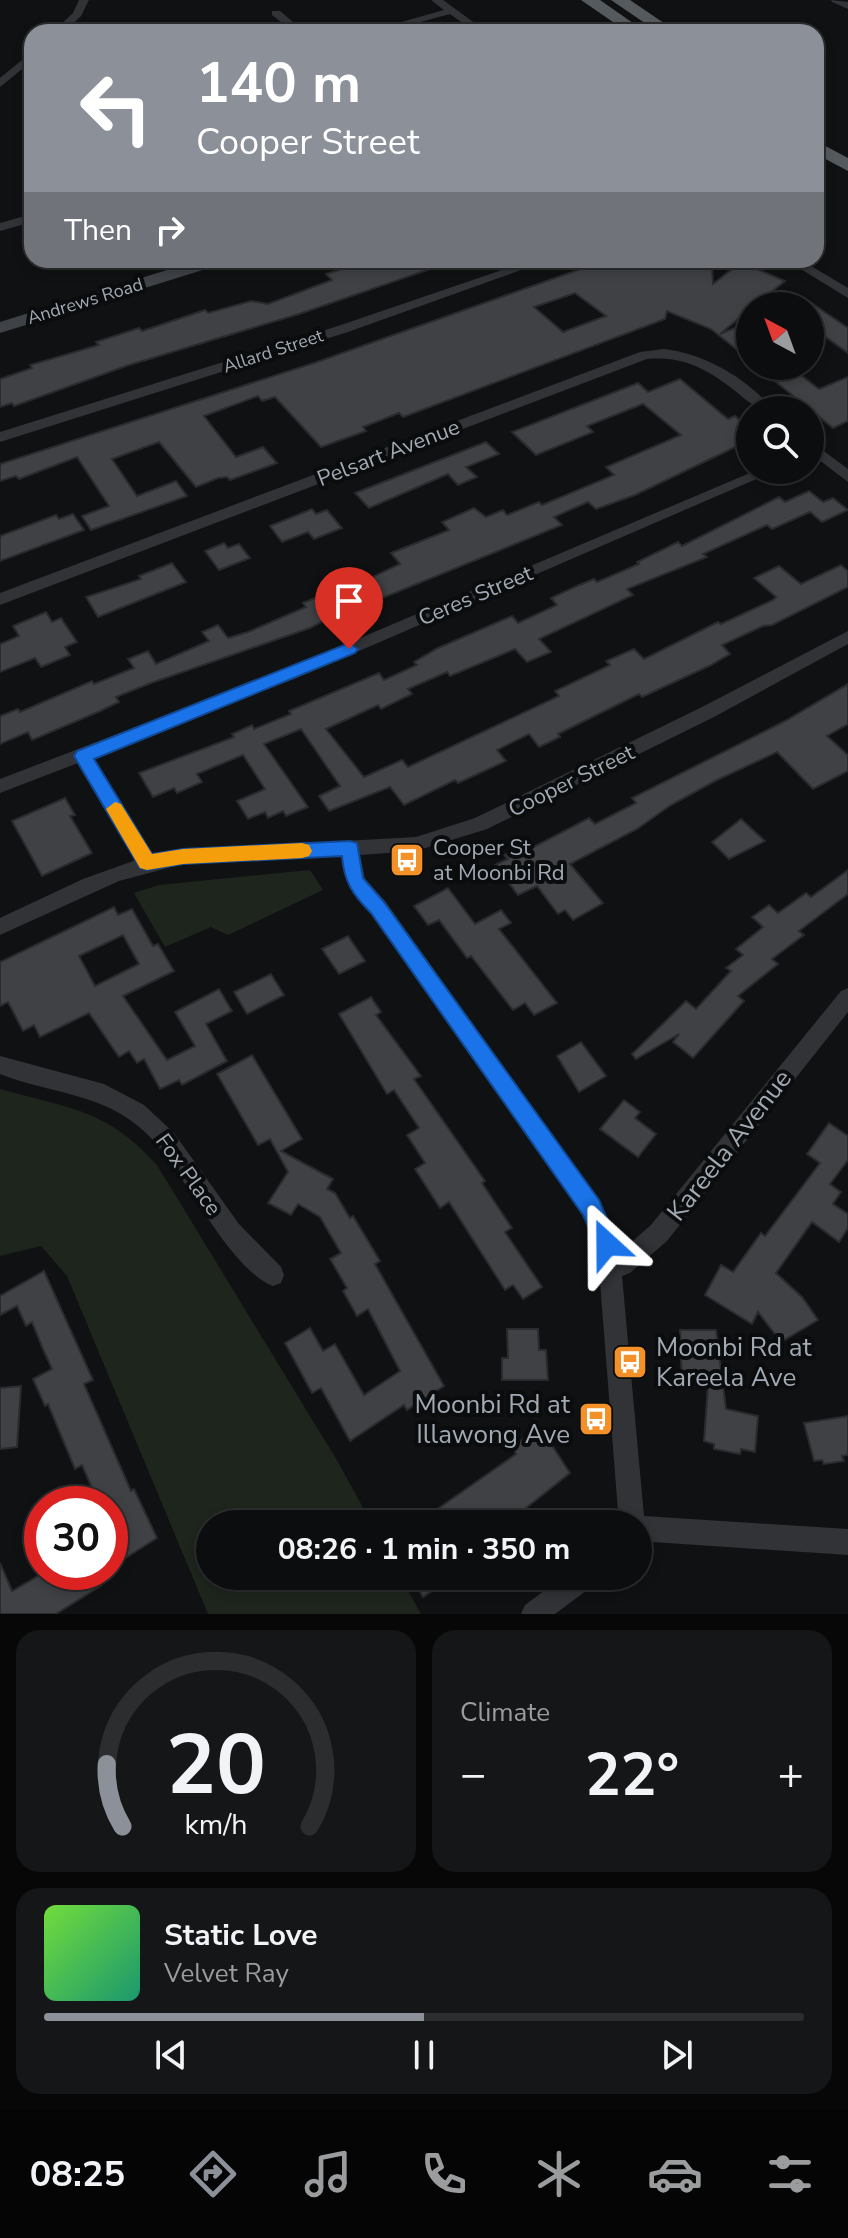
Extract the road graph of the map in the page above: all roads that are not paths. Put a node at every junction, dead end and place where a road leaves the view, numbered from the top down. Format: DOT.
graph roads {
  1 [pos="85,0"];
  2 [pos="436,0"];
  3 [pos="589,0"];
  4 [pos="619,0"];
  5 [pos="836,0"];
  6 [pos="848,6"];
  7 [pos="451,11"];
  8 [pos="276,13"];
  9 [pos="67,24"];
  10 [pos="290,24"];
  11 [pos="401,24"];
  12 [pos="470,24"];
  13 [pos="626,24"];
  14 [pos="656,24"];
  15 [pos="24,62"];
  16 [pos="1,83"];
  17 [pos="824,140"];
  18 [pos="824,142"];
  19 [pos="848,145"];
  20 [pos="848,166"];
  21 [pos="24,220"];
  22 [pos="0,227"];
  23 [pos="191,268"];
  24 [pos="520,268"];
  25 [pos="805,268"];
  26 [pos="848,294"];
  27 [pos="0,328"];
  28 [pos="749,396"];
  29 [pos="0,437"];
  30 [pos="824,459"];
  31 [pos="848,477"];
  32 [pos="737,484"];
  33 [pos="0,599"];
  34 [pos="848,637"];
  35 [pos="83,756"];
  36 [pos="0,786"];
  37 [pos="350,848"];
  38 [pos="147,863"];
  39 [pos="0,927"];
  40 [pos="848,997"];
  41 [pos="0,1065"];
  42 [pos="610,1269"];
  43 [pos="273,1275"];
  44 [pos="631,1510"];
  45 [pos="652,1529"];
  46 [pos="848,1542"];
  47 [pos="566,1590"];
  48 [pos="534,1614"];
  1 -- 9 [label="street"];
  2 -- 7 [label="street"];
  3 -- 13 [label="highway"];
  4 -- 14 [label="highway"];
  5 -- 6 [label="street"];
  7 -- 11 [label="street"];
  7 -- 12 [label="street"];
  8 -- 10 [label="street"];
  15 -- 16 [label="street"];
  17 -- 19 [label="highway"];
  18 -- 20 [label="highway"];
  21 -- 22 [label="street"];
  23 -- 27 [label="main road, Andrews Road"];
  24 -- 29 [label="street, Allard Street"];
  25 -- 26 [label="street"];
  28 -- 33 [label="street, Pelsart Avenue"];
  30 -- 31 [label="street"];
  32 -- 35 [label="street, Ceres Street"];
  34 -- 37 [label="street, Cooper Street"];
  35 -- 36 [label="street, Ceres Street"];
  35 -- 38 [label="street"];
  37 -- 38 [label="street, Cooper Street"];
  37 -- 42 [label="street"];
  38 -- 39 [label="street, Cooper Street"];
  40 -- 42 [label="street, Kareela Avenue"];
  41 -- 43 [label="street, Fox Place"];
  42 -- 44 [label="street"];
  45 -- 46 [label="street"];
  47 -- 48 [label="street"];
}
